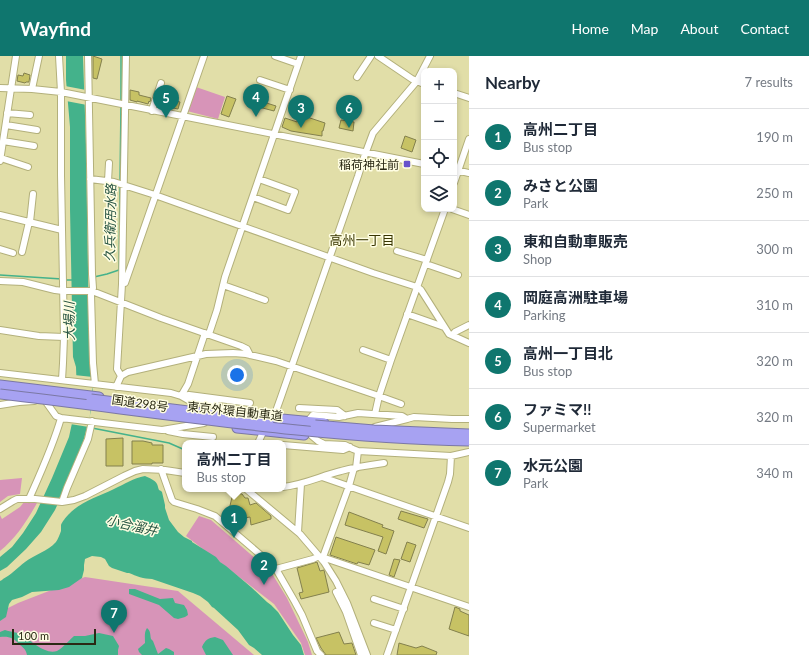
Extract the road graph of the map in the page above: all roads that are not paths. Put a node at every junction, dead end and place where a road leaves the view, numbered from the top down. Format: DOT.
graph roads {
  1 [pos="16,56"];
  2 [pos="39,56"];
  3 [pos="59,56"];
  4 [pos="88,56"];
  5 [pos="126,56"];
  6 [pos="204,56"];
  7 [pos="275,56"];
  8 [pos="301,56"];
  9 [pos="371,56"];
  10 [pos="378,56"];
  11 [pos="430,56"];
  12 [pos="298,64"];
  13 [pos="357,77"];
  14 [pos="260,80"];
  15 [pos="417,81"];
  16 [pos="161,83"];
  17 [pos="421,83"];
  18 [pos="0,88"];
  19 [pos="11,88"];
  20 [pos="32,89"];
  21 [pos="290,90"];
  22 [pos="62,92"];
  23 [pos="457,94"];
  24 [pos="87,98"];
  25 [pos="469,98"];
  26 [pos="125,105"];
  27 [pos="152,111"];
  28 [pos="7,113"];
  29 [pos="30,115"];
  30 [pos="183,117"];
  31 [pos="6,125"];
  32 [pos="37,130"];
  33 [pos="274,135"];
  34 [pos="469,138"];
  35 [pos="3,141"];
  36 [pos="34,146"];
  37 [pos="366,153"];
  38 [pos="0,158"];
  39 [pos="0,161"];
  40 [pos="109,163"];
  41 [pos="421,163"];
  42 [pos="28,167"];
  43 [pos="457,168"];
  44 [pos="457,170"];
  45 [pos="469,173"];
  46 [pos="90,179"];
  47 [pos="259,179"];
  48 [pos="108,181"];
  49 [pos="124,185"];
  50 [pos="33,194"];
  51 [pos="155,195"];
  52 [pos="253,197"];
  53 [pos="457,211"];
  54 [pos="444,212"];
  55 [pos="0,215"];
  56 [pos="469,215"];
  57 [pos="30,222"];
  58 [pos="242,227"];
  59 [pos="62,230"];
  60 [pos="0,249"];
  61 [pos="397,251"];
  62 [pos="22,252"];
  63 [pos="13,253"];
  64 [pos="330,257"];
  65 [pos="426,262"];
  66 [pos="458,275"];
  67 [pos="0,281"];
  68 [pos="122,284"];
  69 [pos="223,285"];
  70 [pos="417,287"];
  71 [pos="63,291"];
  72 [pos="90,291"];
  73 [pos="265,300"];
  74 [pos="122,303"];
  75 [pos="407,314"];
  76 [pos="469,325"];
  77 [pos="444,327"];
  78 [pos="0,330"];
  79 [pos="207,334"];
  80 [pos="452,335"];
  81 [pos="64,337"];
  82 [pos="469,343"];
  83 [pos="363,350"];
  84 [pos="250,355"];
  85 [pos="198,356"];
  86 [pos="391,360"];
  87 [pos="292,366"];
  88 [pos="0,373"];
  89 [pos="121,376"];
  90 [pos="64,380"];
  91 [pos="95,384"];
  92 [pos="0,387"];
  93 [pos="116,387"];
  94 [pos="0,396"];
  95 [pos="181,396"];
  96 [pos="379,396"];
  97 [pos="34,401"];
  98 [pos="46,402"];
  99 [pos="250,403"];
  100 [pos="401,404"];
  101 [pos="0,405"];
  102 [pos="299,408"];
  103 [pos="227,413"];
  104 [pos="375,414"];
  105 [pos="345,416"];
  106 [pos="271,417"];
  107 [pos="61,418"];
  108 [pos="407,419"];
  109 [pos="469,419"];
  110 [pos="92,421"];
  111 [pos="308,421"];
  112 [pos="204,423"];
  113 [pos="375,427"];
  114 [pos="162,430"];
  115 [pos="263,431"];
  116 [pos="469,431"];
  117 [pos="469,434"];
  118 [pos="312,436"];
  119 [pos="213,437"];
  120 [pos="259,440"];
  121 [pos="469,442"];
  122 [pos="286,445"];
  123 [pos="350,448"];
  124 [pos="358,450"];
  125 [pos="469,452"];
  126 [pos="451,456"];
  127 [pos="384,463"];
  128 [pos="355,468"];
  129 [pos="161,469"];
  130 [pos="182,472"];
  131 [pos="322,477"];
  132 [pos="301,484"];
  133 [pos="286,486"];
  134 [pos="349,486"];
  135 [pos="250,492"];
  136 [pos="32,499"];
  137 [pos="61,502"];
  138 [pos="0,509"];
  139 [pos="436,516"];
  140 [pos="469,528"];
  141 [pos="298,532"];
  142 [pos="321,556"];
  143 [pos="276,569"];
  144 [pos="411,587"];
  145 [pos="336,592"];
  146 [pos="374,599"];
  147 [pos="469,608"];
  148 [pos="404,609"];
  149 [pos="374,623"];
  150 [pos="396,630"];
  151 [pos="319,654"];
  152 [pos="361,655"];
  153 [pos="367,655"];
  154 [pos="387,655"];
  1 -- 19 [label="street"];
  2 -- 20 [label="street"];
  3 -- 22 [label="street"];
  4 -- 24 [label="street"];
  5 -- 26 [label="street"];
  6 -- 30 [label="street"];
  7 -- 12 [label="street"];
  8 -- 12 [label="street"];
  9 -- 13 [label="street"];
  10 -- 15 [label="street"];
  11 -- 15 [label="street"];
  12 -- 21 [label="street"];
  14 -- 21 [label="street"];
  15 -- 17 [label="street"];
  15 -- 37 [label="street"];
  16 -- 27 [label="street"];
  18 -- 19 [label="street"];
  19 -- 20 [label="street"];
  19 -- 28 [label="street"];
  20 -- 22 [label="street"];
  21 -- 33 [label="street"];
  22 -- 24 [label="street"];
  22 -- 59 [label="street"];
  23 -- 25 [label="street"];
  24 -- 26 [label="street"];
  24 -- 46 [label="street"];
  26 -- 27 [label="street"];
  26 -- 49 [label="street"];
  27 -- 30 [label="street"];
  28 -- 29 [label="street"];
  28 -- 31 [label="street"];
  30 -- 33 [label="street"];
  30 -- 51 [label="street"];
  31 -- 32 [label="street"];
  31 -- 35 [label="street"];
  33 -- 37 [label="street"];
  33 -- 47 [label="street"];
  34 -- 43 [label="street"];
  35 -- 36 [label="street"];
  35 -- 38 [label="street"];
  37 -- 41 [label="street"];
  37 -- 64 [label="street"];
  38 -- 39 [label="street"];
  38 -- 42 [label="street"];
  40 -- 48 [label="street"];
  44 -- 45 [label="street"];
  46 -- 48 [label="street"];
  46 -- 72 [label="street"];
  47 -- 52 [label="street"];
  47 -- 52 [label="street"];
  48 -- 49 [label="street"];
  49 -- 51 [label="street"];
  49 -- 68 [label="street"];
  50 -- 57 [label="street"];
  51 -- 58 [label="street"];
  51 -- 68 [label="street"];
  52 -- 58 [label="street"];
  53 -- 56 [label="street"];
  54 -- 65 [label="street"];
  55 -- 57 [label="street"];
  57 -- 59 [label="street"];
  57 -- 62 [label="street"];
  58 -- 64 [label="street"];
  58 -- 69 [label="street"];
  59 -- 71 [label="street"];
  60 -- 63 [label="street"];
  61 -- 65 [label="street"];
  64 -- 70 [label="street"];
  64 -- 87 [label="street"];
  65 -- 66 [label="street"];
  65 -- 70 [label="street"];
  67 -- 71 [label="street"];
  68 -- 74 [label="street"];
  69 -- 73 [label="street"];
  69 -- 79 [label="street"];
  70 -- 75 [label="street"];
  70 -- 77 [label="street"];
  71 -- 72 [label="street"];
  71 -- 81 [label="street"];
  72 -- 74 [label="street"];
  72 -- 91 [label="street"];
  74 -- 79 [label="street"];
  74 -- 89 [label="street"];
  75 -- 77 [label="street"];
  75 -- 86 [label="street"];
  76 -- 80 [label="street"];
  77 -- 80 [label="street"];
  78 -- 81 [label="street"];
  79 -- 84 [label="street"];
  79 -- 85 [label="street"];
  80 -- 82 [label="street"];
  81 -- 90 [label="street"];
  83 -- 86 [label="street"];
  84 -- 85 [label="street"];
  84 -- 87 [label="street"];
  85 -- 89 [label="street"];
  85 -- 95 [label="street"];
  86 -- 96 [label="street"];
  87 -- 96 [label="street"];
  87 -- 106 [label="street"];
  88 -- 90 [label="street"];
  89 -- 93 [label="street"];
  90 -- 91 [label="street"];
  91 -- 93 [label="street"];
  92 -- 103 [label="highway, 国道298号"];
  92 -- 117 [label="highway, 東京外環自動車道, bridge"];
  93 -- 95 [label="street"];
  94 -- 97 [label="highway, 国道298号"];
  94 -- 121 [label="highway, 東京外環自動車道, bridge"];
  95 -- 99 [label="street"];
  95 -- 103 [label="street"];
  96 -- 100 [label="street"];
  96 -- 104 [label="street"];
  97 -- 98 [label="highway, 国道298号"];
  97 -- 101 [label="street"];
  98 -- 107 [label="street"];
  98 -- 112 [label="highway, 国道298号, bridge"];
  102 -- 105 [label="street"];
  103 -- 106 [label="highway, 国道298号"];
  104 -- 105 [label="street"];
  104 -- 108 [label="street"];
  105 -- 111 [label="street"];
  106 -- 111 [label="highway, 国道298号"];
  106 -- 115 [label="street"];
  107 -- 110 [label="street"];
  107 -- 136 [label="street"];
  108 -- 109 [label="street"];
  108 -- 113 [label="street"];
  110 -- 114 [label="street"];
  110 -- 137 [label="street"];
  111 -- 113 [label="highway, 国道298号"];
  112 -- 114 [label="street"];
  112 -- 115 [label="highway, 国道298号"];
  113 -- 116 [label="highway, 国道298号"];
  114 -- 119 [label="street"];
  115 -- 118 [label="highway, 国道298号"];
  115 -- 120 [label="street"];
  118 -- 121 [label="highway, 国道298号"];
  118 -- 123 [label="street"];
  122 -- 123 [label="street"];
  123 -- 124 [label="street"];
  124 -- 126 [label="street"];
  124 -- 128 [label="street"];
  125 -- 126 [label="street"];
  126 -- 139 [label="street"];
  127 -- 128 [label="street"];
  128 -- 131 [label="street"];
  128 -- 134 [label="street"];
  129 -- 130 [label="street"];
  129 -- 137 [label="street"];
  129 -- 143 [label="street"];
  131 -- 132 [label="street"];
  131 -- 134 [label="street"];
  132 -- 133 [label="street"];
  132 -- 141 [label="street"];
  134 -- 139 [label="street"];
  134 -- 142 [label="street"];
  135 -- 141 [label="street"];
  136 -- 137 [label="street"];
  136 -- 138 [label="street"];
  139 -- 140 [label="street"];
  139 -- 144 [label="street"];
  141 -- 142 [label="street"];
  142 -- 143 [label="street"];
  142 -- 144 [label="street"];
  142 -- 153 [label="street"];
  143 -- 151 [label="street"];
  144 -- 147 [label="street"];
  144 -- 148 [label="street"];
  145 -- 152 [label="street"];
  146 -- 148 [label="street"];
  148 -- 150 [label="street"];
  149 -- 150 [label="street"];
  150 -- 154 [label="street"];
}
